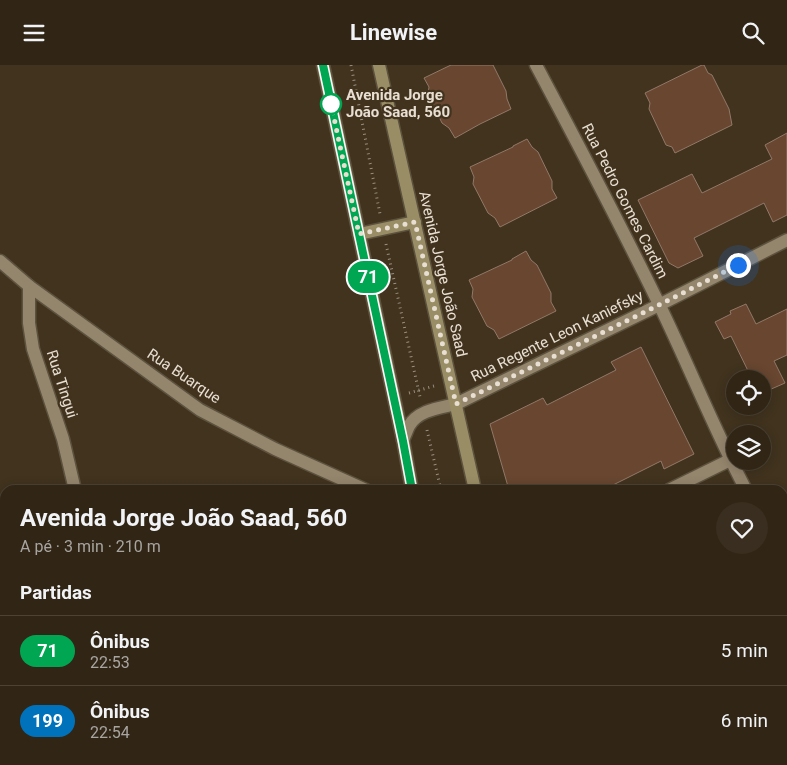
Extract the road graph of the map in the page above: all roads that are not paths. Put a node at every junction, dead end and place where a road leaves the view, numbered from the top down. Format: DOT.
graph roads {
  1 [pos="323,65"];
  2 [pos="379,65"];
  3 [pos="536,65"];
  4 [pos="415,222"];
  5 [pos="359,234"];
  6 [pos="787,240"];
  7 [pos="0,261"];
  8 [pos="29,286"];
  9 [pos="659,305"];
  10 [pos="456,404"];
  11 [pos="403,441"];
  12 [pos="726,451"];
  13 [pos="726,462"];
  14 [pos="735,470"];
  15 [pos="74,485"];
  16 [pos="355,485"];
  17 [pos="411,485"];
  18 [pos="474,485"];
  19 [pos="679,485"];
  20 [pos="743,485"];
  1 -- 5 [label="main road"];
  2 -- 4 [label="main road, Avenida Jorge João Saad"];
  3 -- 9 [label="street, Rua Pedro Gomes Cardim"];
  4 -- 5 [label="main road"];
  4 -- 10 [label="main road, Avenida Jorge João Saad"];
  5 -- 11 [label="main road"];
  6 -- 9 [label="street, Rua Regente Leon Kaniefsky"];
  7 -- 8 [label="street, Rua Buarque"];
  8 -- 15 [label="street, Rua Tingui"];
  8 -- 16 [label="street, Rua Buarque"];
  9 -- 10 [label="street, Rua Regente Leon Kaniefsky"];
  9 -- 12 [label="street, Rua Pedro Gomes Cardim"];
  10 -- 11 [label="street, Rua Regente Leon Kaniefsky"];
  10 -- 18 [label="main road, Avenida Jorge João Saad"];
  11 -- 17 [label="main road"];
  13 -- 19 [label="street"];
  14 -- 20 [label="street, Rua Pedro Gomes Cardim"];
}
